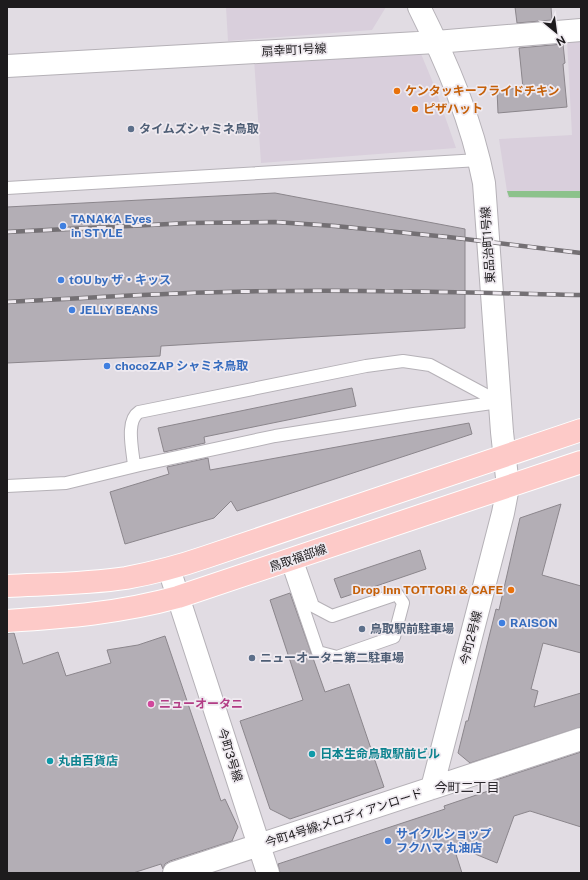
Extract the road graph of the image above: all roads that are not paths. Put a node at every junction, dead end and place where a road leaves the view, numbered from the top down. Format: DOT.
graph roads {
  1 [pos="419,7"];
  2 [pos="581,30"];
  3 [pos="436,42"];
  4 [pos="7,66"];
  5 [pos="479,160"];
  6 [pos="7,188"];
  7 [pos="499,402"];
  8 [pos="581,430"];
  9 [pos="505,456"];
  10 [pos="581,462"];
  11 [pos="134,466"];
  12 [pos="7,486"];
  13 [pos="508,487"];
  14 [pos="292,560"];
  15 [pos="169,569"];
  16 [pos="7,586"];
  17 [pos="178,597"];
  18 [pos="7,621"];
  19 [pos="581,739"];
  20 [pos="432,788"];
  21 [pos="259,845"];
  22 [pos="174,873"];
  23 [pos="268,873"];
  1 -- 3 [label="street, 東品治町1号線"];
  2 -- 3 [label="street, 扇幸町1号線"];
  3 -- 4 [label="street, 扇幸町1号線"];
  3 -- 5 [label="street, 東品治町1号線"];
  5 -- 6 [label="lane"];
  5 -- 7 [label="street, 東品治町1号線"];
  7 -- 9 [label="street, 東品治町1号線"];
  7 -- 11 [label="lane"];
  7 -- 11 [label="lane"];
  8 -- 9 [label="main road"];
  9 -- 13 [label="street, 今町2号線"];
  9 -- 15 [label="main road"];
  10 -- 13 [label="main road, 鳥取福部線"];
  11 -- 12 [label="lane"];
  13 -- 14 [label="main road, 鳥取福部線"];
  13 -- 20 [label="street, 今町2号線"];
  14 -- 14 [label="lane"];
  14 -- 17 [label="main road, 鳥取福部線"];
  15 -- 16 [label="main road"];
  15 -- 17 [label="street, 今町3号線"];
  17 -- 18 [label="main road, 鳥取福部線"];
  17 -- 21 [label="street, 今町3号線"];
  19 -- 20 [label="street, 今町4号線;メロディアンロード"];
  20 -- 21 [label="street, 今町4号線;メロディアンロード"];
  21 -- 22 [label="street, 今町4号線;メロディアンロード"];
  21 -- 23 [label="street, 今町3号線"];
}
